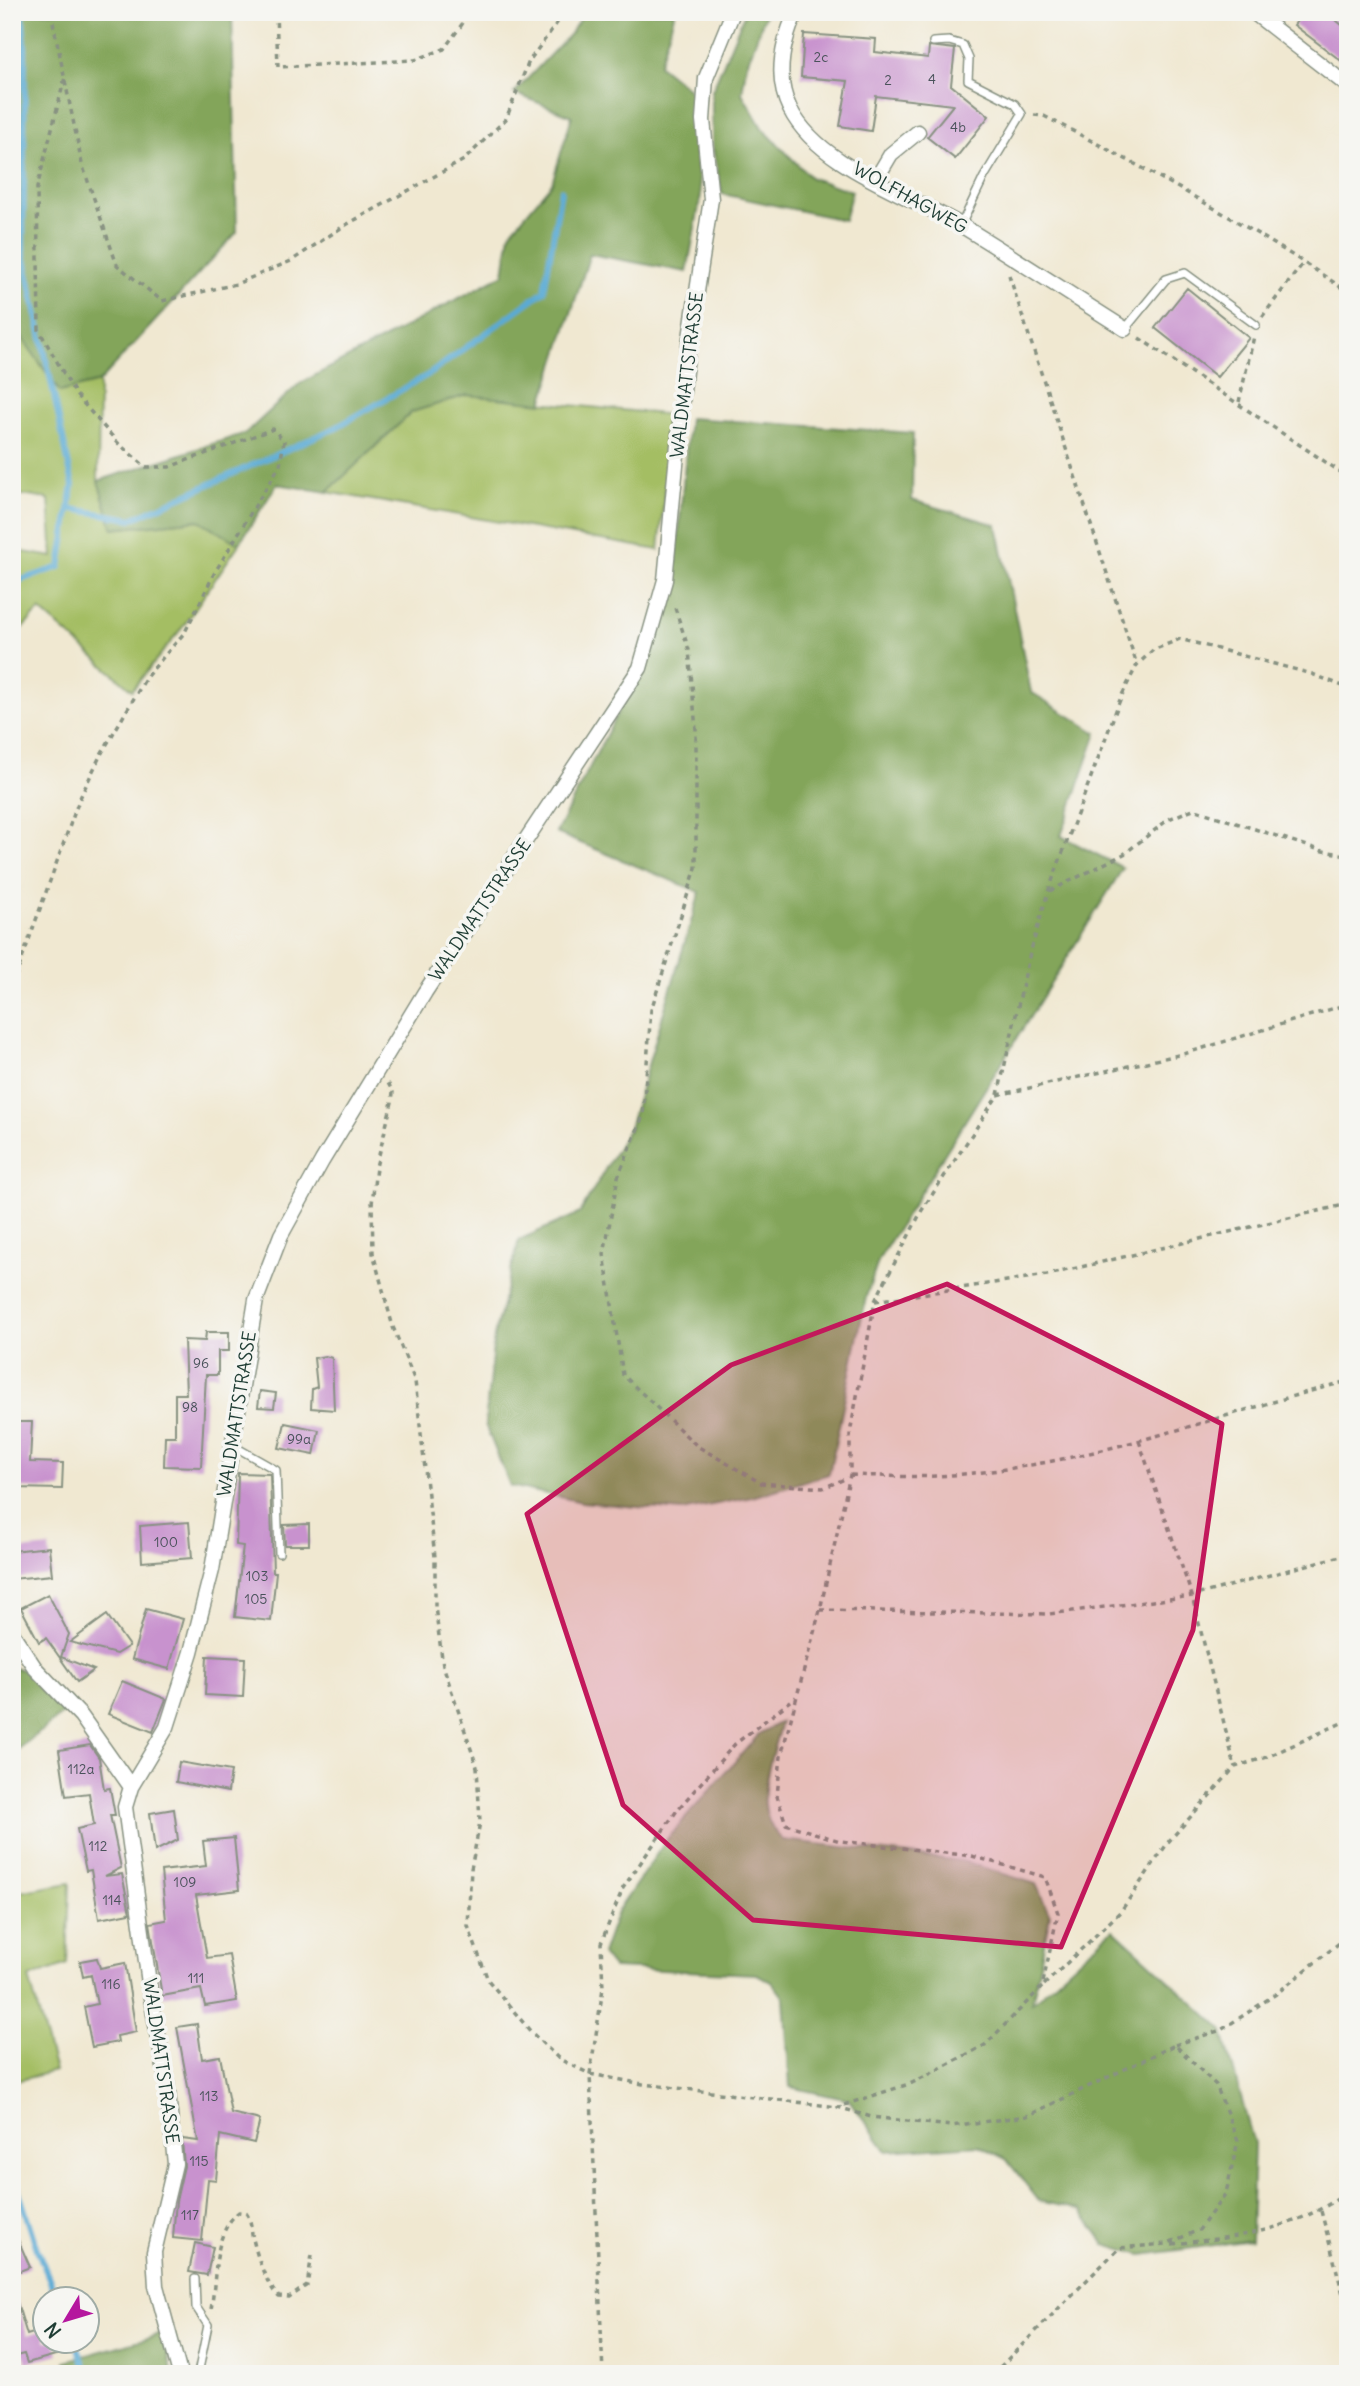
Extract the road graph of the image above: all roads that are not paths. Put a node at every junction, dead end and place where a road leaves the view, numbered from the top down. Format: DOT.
graph roads {
  1 [pos="733,12"];
  2 [pos="796,12"];
  3 [pos="1253,12"];
  4 [pos="933,42"];
  5 [pos="1348,86"];
  6 [pos="918,132"];
  7 [pos="876,181"];
  8 [pos="961,225"];
  9 [pos="1256,325"];
  10 [pos="1125,329"];
  11 [pos="231,1445"];
  12 [pos="279,1553"];
  13 [pos="12,1633"];
  14 [pos="131,1787"];
  15 [pos="195,2279"];
  16 [pos="180,2374"];
  17 [pos="198,2374"];
  1 -- 11 [label="street, WALDMATTSTRASSE"];
  2 -- 7 [label="street, WOLFHAGWEG"];
  3 -- 5 [label="street"];
  4 -- 8 [label="lane"];
  6 -- 7 [label="street"];
  7 -- 8 [label="street, WOLFHAGWEG"];
  8 -- 10 [label="street, WOLFHAGWEG"];
  9 -- 10 [label="lane"];
  11 -- 12 [label="lane"];
  11 -- 14 [label="street, WALDMATTSTRASSE"];
  13 -- 14 [label="street"];
  14 -- 16 [label="street, WALDMATTSTRASSE"];
  15 -- 17 [label="lane"];
}
